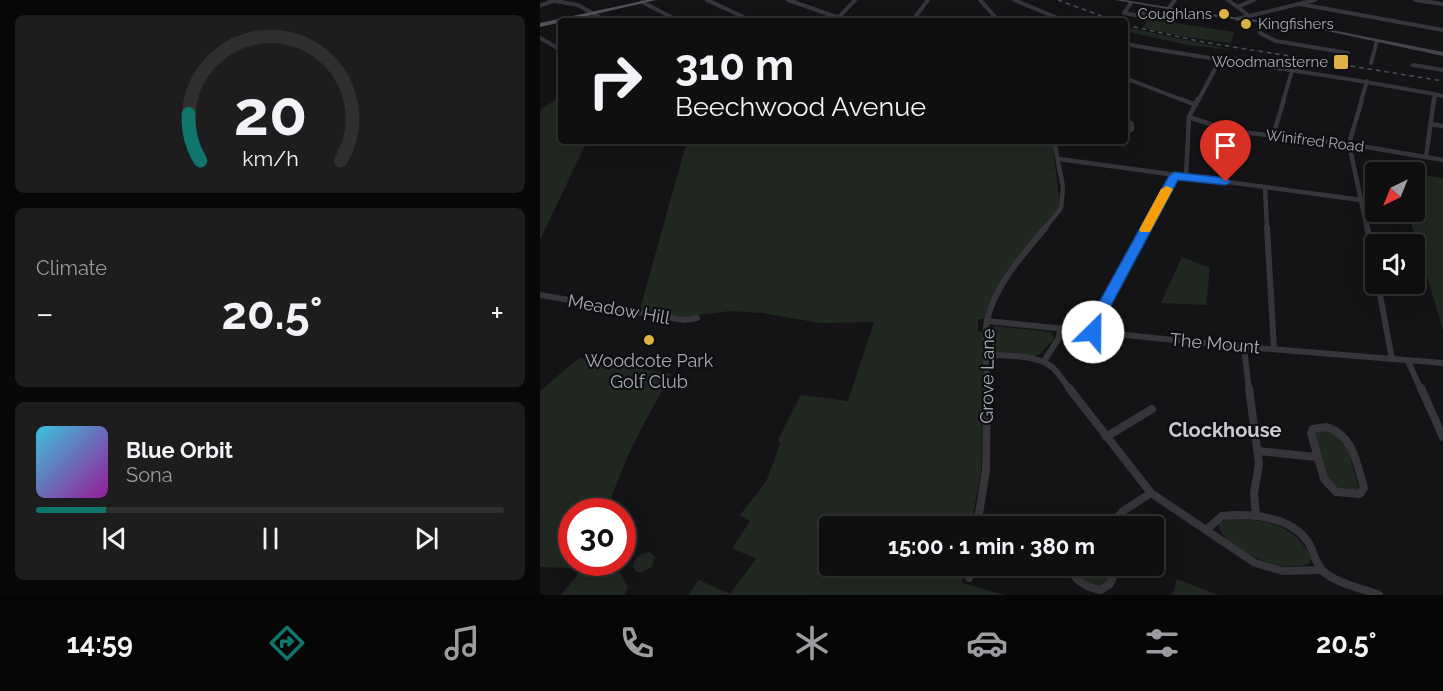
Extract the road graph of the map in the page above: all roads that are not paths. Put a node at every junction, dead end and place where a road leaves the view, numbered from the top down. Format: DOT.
graph roads {
  1 [pos="552,0"];
  2 [pos="654,0"];
  3 [pos="707,0"];
  4 [pos="788,0"];
  5 [pos="855,0"];
  6 [pos="928,0"];
  7 [pos="980,0"];
  8 [pos="1014,0"];
  9 [pos="1118,0"];
  10 [pos="1175,0"];
  11 [pos="1228,0"];
  12 [pos="1254,0"];
  13 [pos="1314,0"];
  14 [pos="1415,0"];
  15 [pos="642,2"];
  16 [pos="1128,2"];
  17 [pos="1300,4"];
  18 [pos="1443,4"];
  19 [pos="540,6"];
  20 [pos="1238,7"];
  21 [pos="1168,9"];
  22 [pos="592,13"];
  23 [pos="1151,14"];
  24 [pos="1248,15"];
  25 [pos="570,18"];
  26 [pos="601,18"];
  27 [pos="673,18"];
  28 [pos="746,18"];
  29 [pos="838,18"];
  30 [pos="914,18"];
  31 [pos="996,18"];
  32 [pos="1058,18"];
  33 [pos="1237,19"];
  34 [pos="558,21"];
  35 [pos="1260,22"];
  36 [pos="540,25"];
  37 [pos="1443,30"];
  38 [pos="540,38"];
  39 [pos="1377,41"];
  40 [pos="1128,45"];
  41 [pos="558,48"];
  42 [pos="1348,52"];
  43 [pos="1443,54"];
  44 [pos="1220,62"];
  45 [pos="1371,63"];
  46 [pos="1413,64"];
  47 [pos="1443,70"];
  48 [pos="1292,71"];
  49 [pos="1128,79"];
  50 [pos="1367,81"];
  51 [pos="1435,94"];
  52 [pos="1443,96"];
  53 [pos="1196,105"];
  54 [pos="1189,117"];
  55 [pos="1430,124"];
  56 [pos="1443,126"];
  57 [pos="1273,136"];
  58 [pos="1055,144"];
  59 [pos="1349,144"];
  60 [pos="1426,158"];
  61 [pos="1059,159"];
  62 [pos="1443,160"];
  63 [pos="1174,176"];
  64 [pos="1186,176"];
  65 [pos="1265,187"];
  66 [pos="1361,200"];
  67 [pos="1368,234"];
  68 [pos="1380,294"];
  69 [pos="540,295"];
  70 [pos="697,318"];
  71 [pos="987,321"];
  72 [pos="1060,328"];
  73 [pos="1093,332"];
  74 [pos="1244,347"];
  75 [pos="1274,349"];
  76 [pos="987,355"];
  77 [pos="1392,358"];
  78 [pos="1044,361"];
  79 [pos="1408,361"];
  80 [pos="1443,363"];
  81 [pos="1152,409"];
  82 [pos="1106,437"];
  83 [pos="1443,437"];
  84 [pos="1258,451"];
  85 [pos="1316,457"];
  86 [pos="1150,493"];
  87 [pos="979,516"];
  88 [pos="1117,516"];
  89 [pos="1256,516"];
  90 [pos="1206,530"];
  91 [pos="1322,570"];
  92 [pos="1072,576"];
  93 [pos="1113,576"];
  94 [pos="1379,595"];
  1 -- 19 [label="street"];
  1 -- 22 [label="street"];
  2 -- 15 [label="main road"];
  3 -- 28 [label="street"];
  4 -- 29 [label="street"];
  5 -- 29 [label="street"];
  6 -- 30 [label="street"];
  7 -- 31 [label="street"];
  8 -- 32 [label="street"];
  9 -- 16 [label="main road"];
  10 -- 21 [label="street"];
  11 -- 20 [label="street"];
  12 -- 20 [label="street"];
  13 -- 17 [label="street"];
  14 -- 18 [label="street"];
  15 -- 22 [label="main road"];
  15 -- 27 [label="street"];
  16 -- 21 [label="main road"];
  16 -- 23 [label="street"];
  17 -- 24 [label="street"];
  17 -- 37 [label="street"];
  20 -- 24 [label="street"];
  21 -- 33 [label="main road"];
  22 -- 25 [label="main road"];
  22 -- 26 [label="street"];
  24 -- 33 [label="street"];
  33 -- 35 [label="main road"];
  34 -- 36 [label="main road"];
  35 -- 39 [label="main road"];
  35 -- 42 [label="street"];
  38 -- 41 [label="street"];
  39 -- 43 [label="main road"];
  39 -- 45 [label="street"];
  40 -- 44 [label="street"];
  44 -- 48 [label="street"];
  44 -- 53 [label="street"];
  46 -- 47 [label="street"];
  48 -- 50 [label="street"];
  48 -- 57 [label="street"];
  49 -- 53 [label="street"];
  50 -- 51 [label="street"];
  50 -- 59 [label="street"];
  51 -- 52 [label="street"];
  51 -- 55 [label="street"];
  53 -- 54 [label="street"];
  54 -- 57 [label="street, Winifred Road"];
  54 -- 64 [label="street"];
  55 -- 56 [label="street"];
  55 -- 60 [label="street"];
  57 -- 59 [label="street, Winifred Road"];
  58 -- 61 [label="street, Grove Lane"];
  59 -- 60 [label="street, Winifred Road"];
  59 -- 66 [label="street"];
  60 -- 62 [label="street, Winifred Road"];
  61 -- 63 [label="street"];
  61 -- 71 [label="street, Grove Lane"];
  63 -- 64 [label="street"];
  63 -- 73 [label="street"];
  64 -- 65 [label="street"];
  65 -- 66 [label="street"];
  65 -- 75 [label="street"];
  66 -- 67 [label="street"];
  68 -- 77 [label="street"];
  69 -- 70 [label="street, Meadow Hill"];
  71 -- 72 [label="street, The Mount"];
  71 -- 76 [label="street, Grove Lane"];
  72 -- 73 [label="street, The Mount"];
  72 -- 78 [label="street"];
  73 -- 74 [label="street, The Mount"];
  74 -- 75 [label="street, The Mount"];
  74 -- 84 [label="street"];
  75 -- 77 [label="street, The Mount"];
  76 -- 78 [label="street"];
  76 -- 87 [label="street, Grove Lane"];
  77 -- 79 [label="street, The Mount"];
  78 -- 82 [label="street"];
  79 -- 80 [label="street, The Mount"];
  79 -- 83 [label="street"];
  81 -- 82 [label="street"];
  82 -- 86 [label="street"];
  84 -- 85 [label="street"];
  84 -- 89 [label="street"];
  85 -- 85 [label="street"];
  86 -- 88 [label="street"];
  86 -- 90 [label="street"];
  89 -- 90 [label="street"];
  89 -- 91 [label="street"];
  90 -- 91 [label="street"];
  91 -- 94 [label="street"];
  92 -- 93 [label="street"];
}
